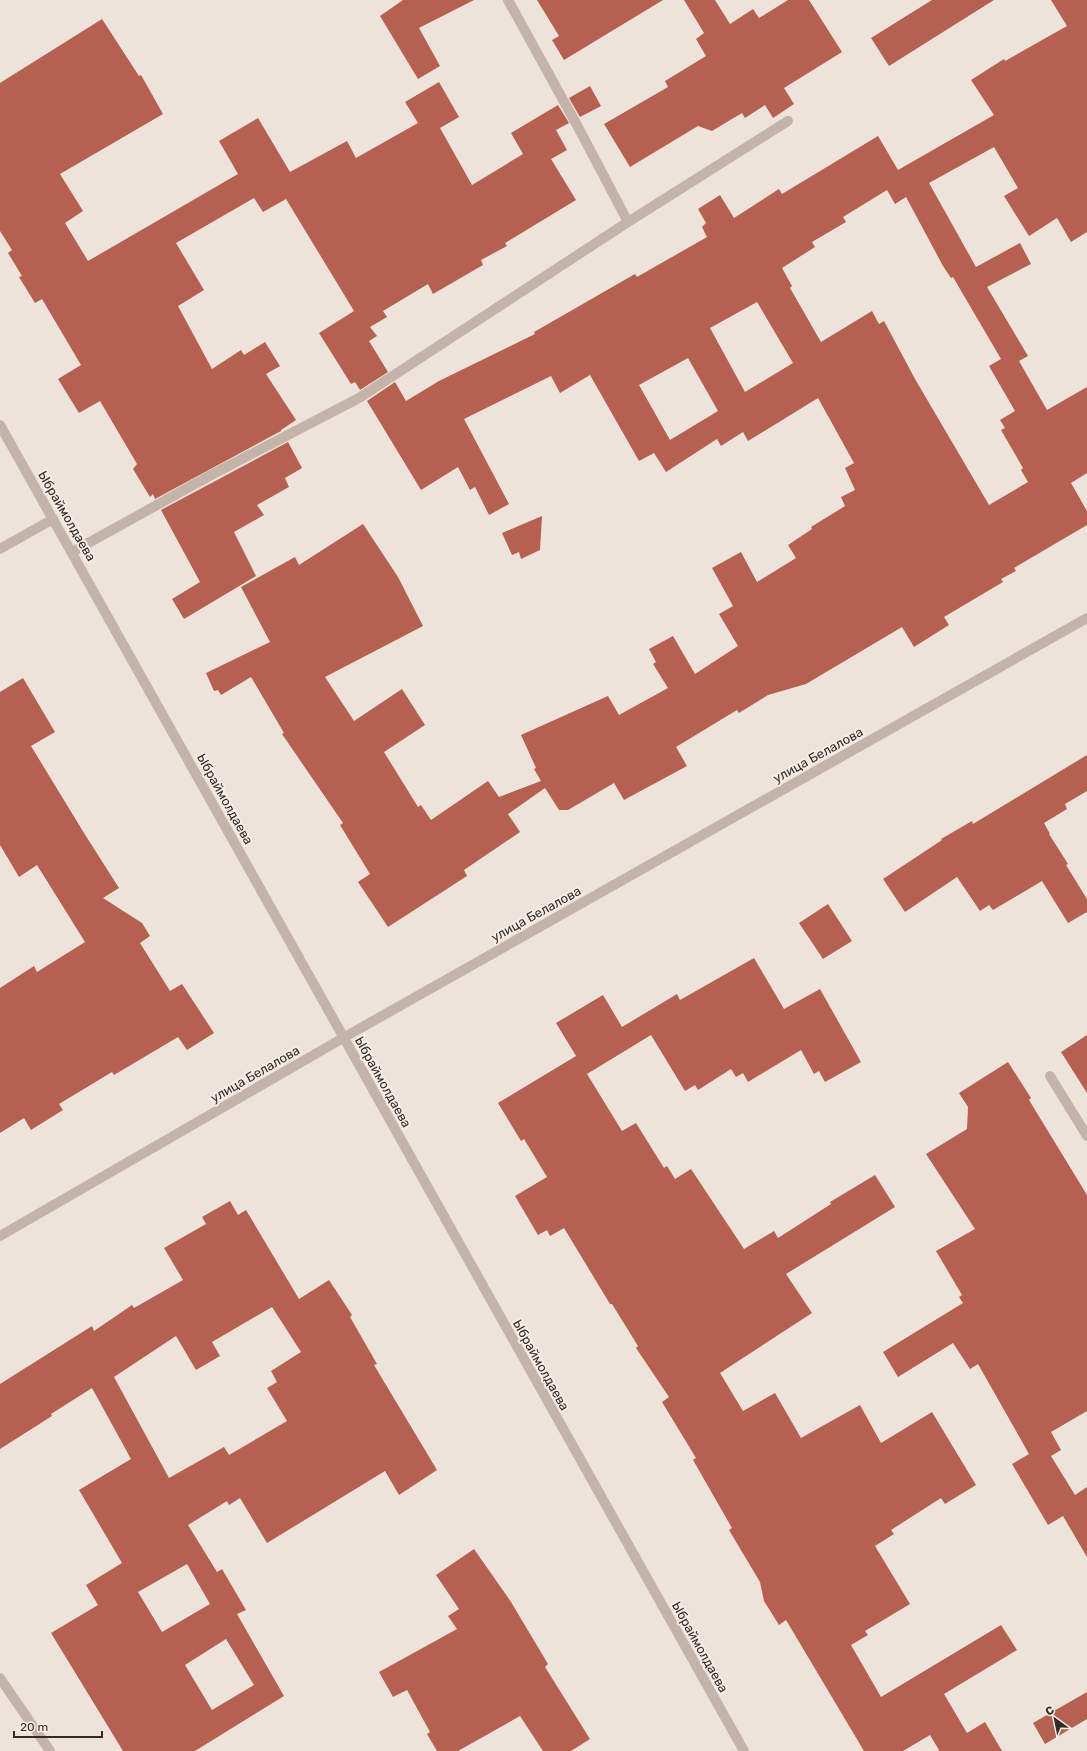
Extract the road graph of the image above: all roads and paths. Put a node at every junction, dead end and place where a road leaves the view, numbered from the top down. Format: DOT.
graph roads {
  1 [pos="508,0"];
  2 [pos="788,120"];
  3 [pos="628,222"];
  4 [pos="0,425"];
  5 [pos="53,519"];
  6 [pos="0,549"];
  7 [pos="72,552"];
  8 [pos="1087,618"];
  9 [pos="343,1038"];
  10 [pos="1050,1076"];
  11 [pos="1087,1136"];
  12 [pos="0,1236"];
  13 [pos="0,1678"];
  14 [pos="50,1751"];
  15 [pos="744,1751"];
  1 -- 3 [label="street"];
  2 -- 3 [label="street"];
  3 -- 7 [label="street"];
  4 -- 5 [label="street, Ыбраймолдаева"];
  5 -- 6 [label="street"];
  5 -- 7 [label="street, Ыбраймолдаева"];
  7 -- 9 [label="street, Ыбраймолдаева"];
  8 -- 9 [label="street, улица Белалова"];
  9 -- 12 [label="street, улица Белалова"];
  9 -- 15 [label="street, Ыбраймолдаева"];
  10 -- 11 [label="street"];
  13 -- 14 [label="street"];
}
